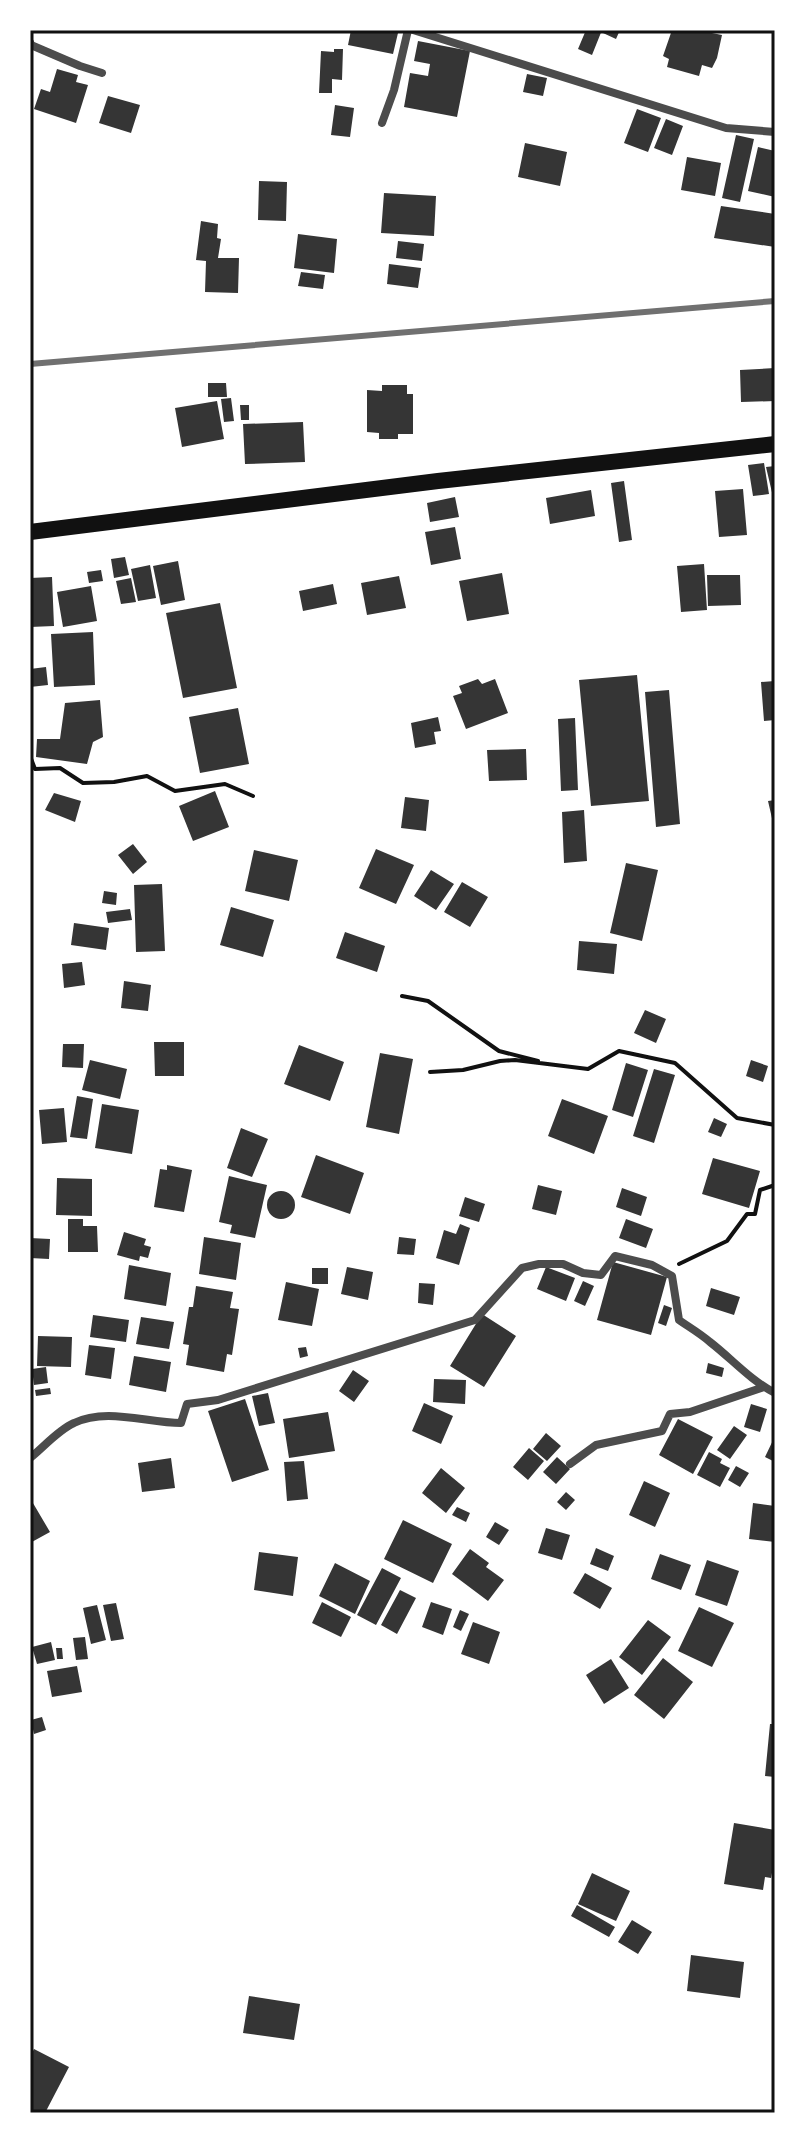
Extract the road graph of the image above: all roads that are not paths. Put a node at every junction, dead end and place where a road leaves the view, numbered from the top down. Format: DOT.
graph roads {
  1 [pos="410,30"];
  2 [pos="30,42"];
  3 [pos="102,73"];
  4 [pos="382,123"];
  5 [pos="775,132"];
  6 [pos="775,444"];
  7 [pos="30,532"];
  8 [pos="764,1387"];
  9 [pos="775,1393"];
  10 [pos="30,1458"];
  11 [pos="570,1464"];
  1 -- 4 [label="street"];
  1 -- 5 [label="street"];
  2 -- 3 [label="street"];
  6 -- 7 [label="main road"];
  8 -- 9 [label="street"];
  8 -- 10 [label="street"];
  8 -- 11 [label="street"];
}
